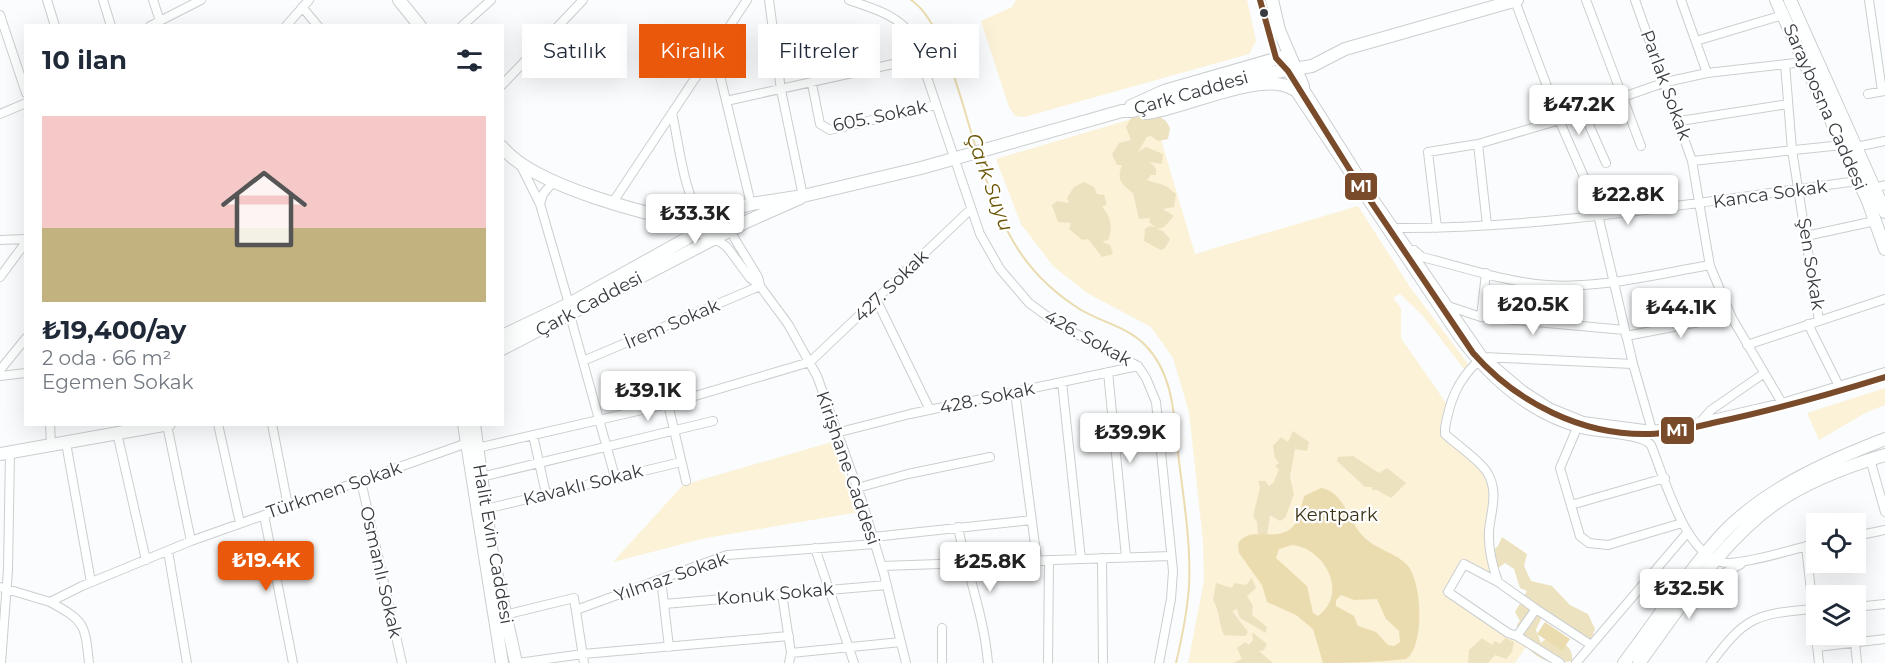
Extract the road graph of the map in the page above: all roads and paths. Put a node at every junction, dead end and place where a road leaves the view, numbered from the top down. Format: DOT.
graph roads {
  1 [pos="46,0"];
  2 [pos="103,0"];
  3 [pos="153,0"];
  4 [pos="201,0"];
  5 [pos="309,0"];
  6 [pos="399,0"];
  7 [pos="491,0"];
  8 [pos="583,0"];
  9 [pos="747,0"];
  10 [pos="770,0"];
  11 [pos="849,0"];
  12 [pos="1272,0"];
  13 [pos="1516,0"];
  14 [pos="1586,0"];
  15 [pos="1635,0"];
  16 [pos="1682,0"];
  17 [pos="1776,0"];
  18 [pos="1790,0"];
  19 [pos="1869,0"];
  20 [pos="302,7"];
  21 [pos="0,15"];
  22 [pos="1783,15"];
  23 [pos="160,21"];
  24 [pos="55,24"];
  25 [pos="110,24"];
  26 [pos="154,24"];
  27 [pos="288,24"];
  28 [pos="316,24"];
  29 [pos="418,24"];
  30 [pos="464,24"];
  31 [pos="731,24"];
  32 [pos="903,24"];
  33 [pos="1696,41"];
  34 [pos="10,45"];
  35 [pos="0,49"];
  36 [pos="1289,55"];
  37 [pos="1804,62"];
  38 [pos="1319,63"];
  39 [pos="1785,64"];
  40 [pos="892,65"];
  41 [pos="1292,70"];
  42 [pos="1707,73"];
  43 [pos="696,78"];
  44 [pos="720,78"];
  45 [pos="927,78"];
  46 [pos="1665,82"];
  47 [pos="504,83"];
  48 [pos="812,84"];
  49 [pos="24,87"];
  50 [pos="1298,87"];
  51 [pos="781,90"];
  52 [pos="1883,91"];
  53 [pos="1868,94"];
  54 [pos="1623,97"];
  55 [pos="726,101"];
  56 [pos="24,104"];
  57 [pos="1788,104"];
  58 [pos="936,105"];
  59 [pos="1555,106"];
  60 [pos="1127,111"];
  61 [pos="672,113"];
  62 [pos="0,114"];
  63 [pos="1560,120"];
  64 [pos="1680,121"];
  65 [pos="1885,141"];
  66 [pos="1478,144"];
  67 [pos="1641,146"];
  68 [pos="1842,146"];
  69 [pos="1856,147"];
  70 [pos="504,149"];
  71 [pos="1792,150"];
  72 [pos="957,158"];
  73 [pos="1692,161"];
  74 [pos="1606,163"];
  75 [pos="520,164"];
  76 [pos="554,181"];
  77 [pos="1858,181"];
  78 [pos="1880,186"];
  79 [pos="1799,189"];
  80 [pos="804,196"];
  81 [pos="613,202"];
  82 [pos="540,204"];
  83 [pos="751,204"];
  84 [pos="1698,204"];
  85 [pos="971,209"];
  86 [pos="1885,212"];
  87 [pos="715,215"];
  88 [pos="1599,216"];
  89 [pos="1875,220"];
  90 [pos="702,224"];
  91 [pos="1487,225"];
  92 [pos="1395,228"];
  93 [pos="1437,228"];
  94 [pos="730,231"];
  95 [pos="1806,236"];
  96 [pos="716,239"];
  97 [pos="0,240"];
  98 [pos="24,240"];
  99 [pos="24,243"];
  100 [pos="1407,244"];
  101 [pos="1885,249"];
  102 [pos="1710,265"];
  103 [pos="1486,273"];
  104 [pos="0,277"];
  105 [pos="1614,282"];
  106 [pos="760,286"];
  107 [pos="876,299"];
  108 [pos="1885,299"];
  109 [pos="1448,306"];
  110 [pos="570,309"];
  111 [pos="1731,316"];
  112 [pos="1481,317"];
  113 [pos="1820,321"];
  114 [pos="1808,324"];
  115 [pos="1626,333"];
  116 [pos="504,335"];
  117 [pos="24,340"];
  118 [pos="1747,345"];
  119 [pos="504,348"];
  120 [pos="1480,359"];
  121 [pos="583,361"];
  122 [pos="810,362"];
  123 [pos="1633,364"];
  124 [pos="1138,366"];
  125 [pos="0,370"];
  126 [pos="1108,372"];
  127 [pos="1885,372"];
  128 [pos="24,373"];
  129 [pos="1763,374"];
  130 [pos="0,376"];
  131 [pos="1062,382"];
  132 [pos="1839,386"];
  133 [pos="1015,392"];
  134 [pos="1782,403"];
  135 [pos="668,404"];
  136 [pos="930,410"];
  137 [pos="600,420"];
  138 [pos="1702,420"];
  139 [pos="713,421"];
  140 [pos="50,426"];
  141 [pos="155,426"];
  142 [pos="164,426"];
  143 [pos="218,426"];
  144 [pos="272,426"];
  145 [pos="465,426"];
  146 [pos="474,426"];
  147 [pos="1577,428"];
  148 [pos="1652,430"];
  149 [pos="112,431"];
  150 [pos="674,431"];
  151 [pos="836,433"];
  152 [pos="533,435"];
  153 [pos="1885,439"];
  154 [pos="66,443"];
  155 [pos="474,444"];
  156 [pos="51,446"];
  157 [pos="608,447"];
  158 [pos="5,453"];
  159 [pos="1885,454"];
  160 [pos="990,457"];
  161 [pos="1870,459"];
  162 [pos="681,462"];
  163 [pos="539,463"];
  164 [pos="481,477"];
  165 [pos="615,477"];
  166 [pos="1665,478"];
  167 [pos="360,481"];
  168 [pos="686,482"];
  169 [pos="857,488"];
  170 [pos="546,494"];
  171 [pos="1571,505"];
  172 [pos="288,506"];
  173 [pos="486,509"];
  174 [pos="1885,512"];
  175 [pos="264,515"];
  176 [pos="1032,520"];
  177 [pos="1682,523"];
  178 [pos="240,524"];
  179 [pos="958,527"];
  180 [pos="1885,530"];
  181 [pos="1687,533"];
  182 [pos="1866,534"];
  183 [pos="191,541"];
  184 [pos="874,541"];
  185 [pos="1806,546"];
  186 [pos="815,548"];
  187 [pos="168,550"];
  188 [pos="1171,556"];
  189 [pos="1712,556"];
  190 [pos="1126,557"];
  191 [pos="1102,558"];
  192 [pos="1081,559"];
  193 [pos="1752,559"];
  194 [pos="146,560"];
  195 [pos="1037,560"];
  196 [pos="1049,560"];
  197 [pos="964,563"];
  198 [pos="882,566"];
  199 [pos="661,579"];
  200 [pos="92,582"];
  201 [pos="1498,582"];
  202 [pos="887,585"];
  203 [pos="3,588"];
  204 [pos="829,590"];
  205 [pos="1692,590"];
  206 [pos="782,594"];
  207 [pos="50,602"];
  208 [pos="664,604"];
  209 [pos="1885,604"];
  210 [pos="1866,606"];
  211 [pos="1536,609"];
  212 [pos="576,610"];
  213 [pos="1806,611"];
  214 [pos="504,615"];
  215 [pos="942,628"];
  216 [pos="789,636"];
  217 [pos="1518,636"];
  218 [pos="1885,639"];
  219 [pos="1866,641"];
  220 [pos="901,642"];
  221 [pos="1591,645"];
  222 [pos="1832,645"];
  223 [pos="1855,645"];
  224 [pos="669,646"];
  225 [pos="1817,647"];
  226 [pos="849,648"];
  227 [pos="791,653"];
  228 [pos="584,659"];
  229 [pos="2,663"];
  230 [pos="89,663"];
  231 [pos="187,663"];
  232 [pos="293,663"];
  233 [pos="402,663"];
  234 [pos="502,663"];
  235 [pos="517,663"];
  236 [pos="789,663"];
  237 [pos="854,663"];
  238 [pos="906,663"];
  239 [pos="942,663"];
  240 [pos="988,663"];
  241 [pos="1048,663"];
  242 [pos="1103,663"];
  243 [pos="1159,663"];
  244 [pos="1560,663"];
  245 [pos="1576,663"];
  246 [pos="1624,663"];
  247 [pos="1639,663"];
  248 [pos="1711,663"];
  249 [pos="1819,663"];
  250 [pos="1857,663"];
  1 -- 24 [label="street"];
  2 -- 25 [label="street"];
  3 -- 23 [label="street"];
  4 -- 23 [label="street"];
  5 -- 20 [label="street"];
  6 -- 29 [label="main road"];
  7 -- 30 [label="street"];
  8 -- 47 [label="street"];
  9 -- 31 [label="street"];
  10 -- 51 [label="street"];
  11 -- 32 [label="street, 426. Sokak"];
  12 -- 36 [label="main road"];
  13 -- 38 [label="main road"];
  13 -- 59 [label="street"];
  14 -- 54 [label="street"];
  15 -- 46 [label="street, Parlak Sokak"];
  16 -- 33 [label="street"];
  17 -- 22 [label="main road, Saraybosna Caddesi"];
  18 -- 69 [label="main road, Saraybosna Caddesi"];
  19 -- 52 [label="street"];
  20 -- 27 [label="street"];
  20 -- 28 [label="street"];
  21 -- 34 [label="street"];
  22 -- 33 [label="street"];
  22 -- 37 [label="main road, Saraybosna Caddesi"];
  23 -- 26 [label="street"];
  33 -- 42 [label="street"];
  34 -- 35 [label="street"];
  34 -- 49 [label="street"];
  36 -- 41 [label="main road"];
  36 -- 60 [label="main road, Çark Caddesi"];
  37 -- 39 [label="street"];
  37 -- 68 [label="main road, Saraybosna Caddesi"];
  38 -- 41 [label="main road, Çark Caddesi"];
  38 -- 50 [label="main road"];
  39 -- 42 [label="street"];
  39 -- 57 [label="street, Şen Sokak"];
  40 -- 48 [label="street"];
  41 -- 50 [label="main road"];
  41 -- 60 [label="main road, Çark Caddesi"];
  42 -- 46 [label="street"];
  43 -- 61 [label="street"];
  44 -- 55 [label="street"];
  45 -- 58 [label="street, 426. Sokak"];
  46 -- 54 [label="street"];
  46 -- 64 [label="street, Parlak Sokak"];
  48 -- 51 [label="street"];
  48 -- 58 [label="street, 605. Sokak"];
  50 -- 60 [label="main road"];
  50 -- 92 [label="street"];
  50 -- 120 [label="street"];
  51 -- 55 [label="street"];
  51 -- 80 [label="street"];
  52 -- 53 [label="street"];
  54 -- 67 [label="street"];
  55 -- 83 [label="street"];
  56 -- 62 [label="street"];
  57 -- 64 [label="street"];
  57 -- 71 [label="street, Şen Sokak"];
  58 -- 72 [label="street, 426. Sokak"];
  59 -- 63 [label="street"];
  59 -- 74 [label="street"];
  60 -- 72 [label="main road, Çark Caddesi"];
  61 -- 81 [label="street"];
  61 -- 90 [label="street"];
  63 -- 66 [label="street"];
  63 -- 88 [label="street"];
  64 -- 73 [label="street, Parlak Sokak"];
  65 -- 69 [label="street"];
  66 -- 91 [label="street"];
  66 -- 93 [label="street"];
  68 -- 71 [label="street"];
  68 -- 77 [label="main road, Saraybosna Caddesi"];
  69 -- 78 [label="main road, Saraybosna Caddesi"];
  70 -- 75 [label="main road"];
  71 -- 73 [label="street"];
  71 -- 79 [label="street, Şen Sokak"];
  72 -- 80 [label="main road, Çark Caddesi"];
  72 -- 85 [label="street, 426. Sokak"];
  73 -- 84 [label="street, Parlak Sokak"];
  75 -- 76 [label="main road"];
  75 -- 82 [label="street"];
  76 -- 81 [label="main road"];
  76 -- 82 [label="street"];
  77 -- 79 [label="street, Kanca Sokak"];
  77 -- 89 [label="main road, Saraybosna Caddesi"];
  78 -- 86 [label="main road, Saraybosna Caddesi"];
  79 -- 84 [label="street, Kanca Sokak"];
  79 -- 95 [label="street, Şen Sokak"];
  80 -- 83 [label="main road, Çark Caddesi"];
  80 -- 94 [label="main road, Çark Caddesi"];
  81 -- 90 [label="main road"];
  82 -- 110 [label="street"];
  83 -- 87 [label="main road, Çark Caddesi"];
  84 -- 88 [label="street, Kanca Sokak"];
  84 -- 102 [label="street, Parlak Sokak"];
  85 -- 107 [label="street, 427. Sokak"];
  85 -- 124 [label="street, 426. Sokak"];
  87 -- 90 [label="main road, Çark Caddesi"];
  87 -- 94 [label="main road"];
  88 -- 91 [label="street, Kanca Sokak"];
  88 -- 105 [label="street"];
  89 -- 95 [label="street"];
  89 -- 101 [label="main road, Saraybosna Caddesi"];
  90 -- 96 [label="main road"];
  90 -- 110 [label="main road, Çark Caddesi"];
  91 -- 93 [label="street, Kanca Sokak"];
  92 -- 93 [label="street, Kanca Sokak"];
  92 -- 100 [label="street"];
  94 -- 96 [label="main road, Çark Caddesi"];
  94 -- 106 [label="street, Kirişhane Caddesi"];
  95 -- 113 [label="street, Şen Sokak"];
  96 -- 106 [label="street, Kirişhane Caddesi"];
  96 -- 110 [label="main road, Çark Caddesi"];
  97 -- 98 [label="street"];
  99 -- 104 [label="street"];
  100 -- 103 [label="street"];
  100 -- 109 [label="street"];
  102 -- 105 [label="street"];
  102 -- 111 [label="street, Parlak Sokak"];
  103 -- 105 [label="street"];
  103 -- 112 [label="street"];
  105 -- 115 [label="street"];
  106 -- 121 [label="street, İrem Sokak"];
  106 -- 122 [label="street, Kirişhane Caddesi"];
  107 -- 122 [label="street, 427. Sokak"];
  107 -- 136 [label="street"];
  108 -- 113 [label="street"];
  109 -- 112 [label="street"];
  109 -- 120 [label="street"];
  110 -- 116 [label="main road, Çark Caddesi"];
  110 -- 119 [label="main road, Çark Caddesi"];
  110 -- 121 [label="street"];
  111 -- 115 [label="street"];
  111 -- 118 [label="street, Parlak Sokak"];
  112 -- 115 [label="street"];
  113 -- 114 [label="street"];
  114 -- 118 [label="street"];
  114 -- 132 [label="street"];
  115 -- 123 [label="street"];
  117 -- 125 [label="street"];
  118 -- 129 [label="street, Parlak Sokak"];
  120 -- 123 [label="street"];
  120 -- 147 [label="street"];
  120 -- 148 [label="street"];
  120 -- 201 [label="street"];
  121 -- 137 [label="street"];
  122 -- 135 [label="street, Türkmen Sokak"];
  122 -- 151 [label="street, Kirişhane Caddesi"];
  123 -- 148 [label="street"];
  124 -- 126 [label="street, 428. Sokak"];
  124 -- 188 [label="street, 426. Sokak"];
  126 -- 131 [label="street, 428. Sokak"];
  126 -- 190 [label="street"];
  127 -- 132 [label="street"];
  128 -- 130 [label="street"];
  129 -- 134 [label="street, Parlak Sokak"];
  129 -- 138 [label="street"];
  131 -- 133 [label="street, 428. Sokak"];
  131 -- 192 [label="street"];
  132 -- 134 [label="street"];
  133 -- 136 [label="street, 428. Sokak"];
  133 -- 176 [label="street"];
  134 -- 138 [label="street"];
  135 -- 137 [label="street, Türkmen Sokak"];
  135 -- 150 [label="street"];
  136 -- 151 [label="street, 428. Sokak"];
  137 -- 152 [label="street, Türkmen Sokak"];
  137 -- 157 [label="street"];
  138 -- 148 [label="street"];
  139 -- 150 [label="street"];
  140 -- 156 [label="street"];
  141 -- 149 [label="main road"];
  142 -- 183 [label="street"];
  143 -- 178 [label="street"];
  144 -- 172 [label="street"];
  145 -- 155 [label="main road, Halit Evin Caddesi"];
  146 -- 155 [label="main road, Halit Evin Caddesi"];
  147 -- 166 [label="street"];
  147 -- 171 [label="street"];
  149 -- 154 [label="main road"];
  149 -- 194 [label="street"];
  150 -- 157 [label="street"];
  150 -- 162 [label="street"];
  151 -- 169 [label="street, Kirişhane Caddesi"];
  152 -- 155 [label="street, Türkmen Sokak"];
  152 -- 163 [label="street"];
  153 -- 189 [label="main road"];
  154 -- 156 [label="main road"];
  154 -- 200 [label="street"];
  155 -- 164 [label="main road, Halit Evin Caddesi"];
  155 -- 167 [label="street, Türkmen Sokak"];
  155 -- 234 [label="main road, Halit Evin Caddesi"];
  156 -- 158 [label="main road"];
  157 -- 163 [label="street"];
  157 -- 165 [label="street"];
  158 -- 203 [label="street"];
  159 -- 161 [label="main road"];
  160 -- 169 [label="street"];
  161 -- 174 [label="street"];
  161 -- 189 [label="main road"];
  162 -- 165 [label="street, Kavaklı Sokak"];
  162 -- 168 [label="street"];
  163 -- 164 [label="street"];
  163 -- 170 [label="street"];
  164 -- 173 [label="main road, Halit Evin Caddesi"];
  165 -- 170 [label="street, Kavaklı Sokak"];
  166 -- 171 [label="street"];
  166 -- 177 [label="street"];
  167 -- 172 [label="street, Türkmen Sokak"];
  167 -- 233 [label="street, Osmanlı Sokak"];
  169 -- 184 [label="street, Kirişhane Caddesi"];
  170 -- 173 [label="street, Kavaklı Sokak"];
  171 -- 177 [label="street"];
  172 -- 175 [label="street, Türkmen Sokak"];
  173 -- 214 [label="main road, Halit Evin Caddesi"];
  175 -- 178 [label="street, Türkmen Sokak"];
  175 -- 232 [label="street"];
  176 -- 179 [label="street, Yılmaz Sokak"];
  176 -- 195 [label="street"];
  177 -- 181 [label="street"];
  178 -- 183 [label="street, Türkmen Sokak"];
  179 -- 184 [label="street, Yılmaz Sokak"];
  179 -- 197 [label="street"];
  180 -- 182 [label="street"];
  181 -- 189 [label="street"];
  181 -- 221 [label="street"];
  183 -- 187 [label="street, Türkmen Sokak"];
  184 -- 186 [label="street, Yılmaz Sokak"];
  184 -- 198 [label="street, Kirişhane Caddesi"];
  185 -- 193 [label="street"];
  186 -- 199 [label="street, Yılmaz Sokak"];
  186 -- 204 [label="street"];
  187 -- 194 [label="street, Türkmen Sokak"];
  187 -- 231 [label="street"];
  188 -- 190 [label="street"];
  188 -- 243 [label="street, 426. Sokak"];
  189 -- 193 [label="street"];
  189 -- 205 [label="main road"];
  189 -- 246 [label="main road"];
  190 -- 191 [label="street"];
  191 -- 192 [label="street"];
  191 -- 242 [label="street"];
  192 -- 196 [label="street"];
  193 -- 205 [label="street"];
  194 -- 200 [label="street, Türkmen Sokak"];
  195 -- 196 [label="street"];
  195 -- 197 [label="street"];
  196 -- 241 [label="street"];
  197 -- 198 [label="street"];
  197 -- 240 [label="street"];
  198 -- 202 [label="street, Kirişhane Caddesi"];
  199 -- 208 [label="street"];
  199 -- 212 [label="street, Yılmaz Sokak"];
  200 -- 207 [label="street, Türkmen Sokak"];
  201 -- 211 [label="street"];
  201 -- 217 [label="street"];
  202 -- 204 [label="street, Konuk Sokak"];
  202 -- 220 [label="street, Kirişhane Caddesi"];
  203 -- 207 [label="street"];
  203 -- 229 [label="street"];
  204 -- 206 [label="street, Konuk Sokak"];
  204 -- 226 [label="street"];
  205 -- 247 [label="main road"];
  206 -- 208 [label="street, Konuk Sokak"];
  206 -- 216 [label="street"];
  207 -- 230 [label="street"];
  208 -- 224 [label="street"];
  209 -- 210 [label="street"];
  211 -- 217 [label="street"];
  211 -- 221 [label="street"];
  212 -- 214 [label="street"];
  212 -- 228 [label="street"];
  213 -- 248 [label="street"];
  214 -- 235 [label="main road, Halit Evin Caddesi"];
  215 -- 239 [label="street"];
  216 -- 224 [label="street"];
  216 -- 227 [label="street"];
  217 -- 244 [label="street"];
  218 -- 219 [label="street"];
  220 -- 226 [label="street"];
  220 -- 238 [label="street, Kirişhane Caddesi"];
  221 -- 245 [label="street"];
  222 -- 225 [label="street"];
  223 -- 250 [label="street"];
  224 -- 228 [label="street"];
  225 -- 249 [label="street"];
  226 -- 227 [label="street"];
  226 -- 237 [label="street"];
  227 -- 236 [label="street"];
  228 -- 235 [label="street"];
}
